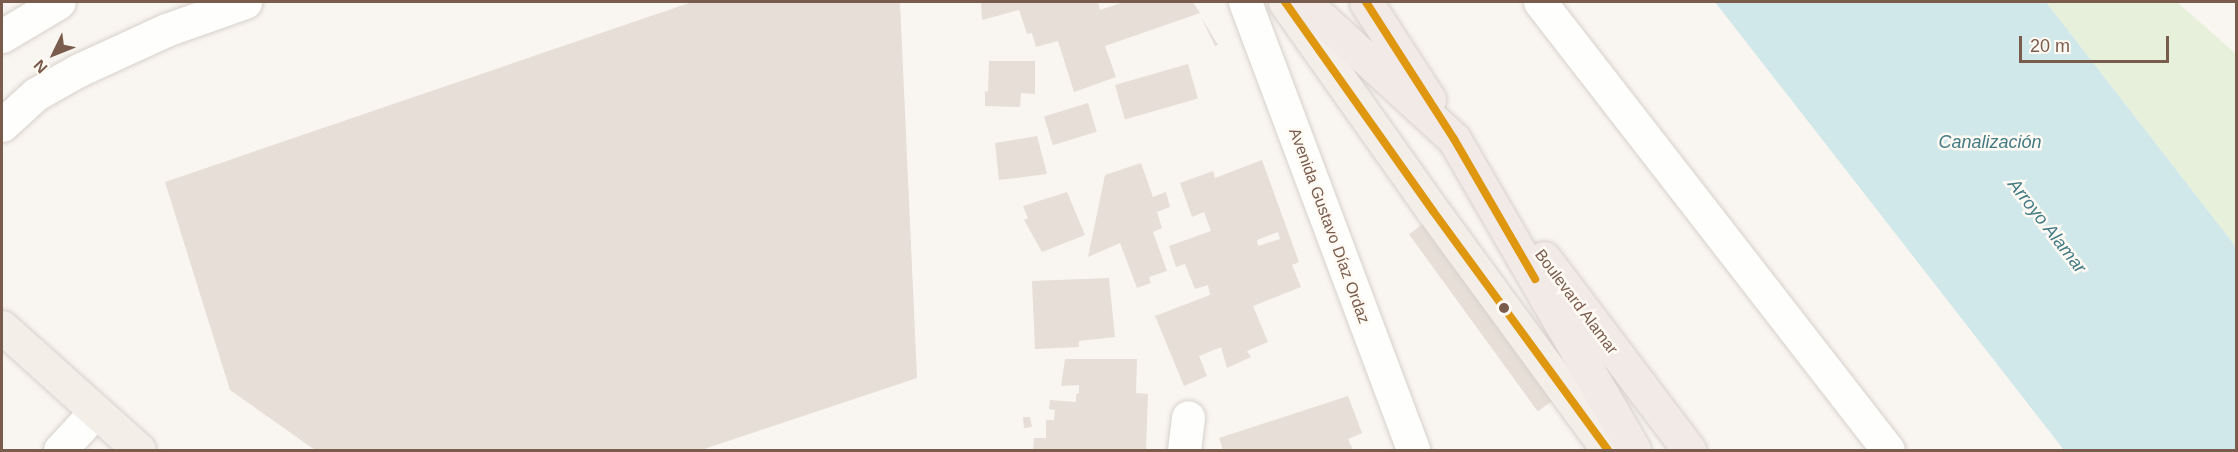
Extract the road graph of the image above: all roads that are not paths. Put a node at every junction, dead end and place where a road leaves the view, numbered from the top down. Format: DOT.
graph roads {
  1 [pos="58,2"];
  2 [pos="245,2"];
  3 [pos="1245,2"];
  4 [pos="1285,2"];
  5 [pos="1304,2"];
  6 [pos="1366,2"];
  7 [pos="1540,2"];
  8 [pos="2,36"];
  9 [pos="2,125"];
  10 [pos="1454,139"];
  11 [pos="2,327"];
  12 [pos="94,413"];
  13 [pos="1188,417"];
  14 [pos="60,450"];
  15 [pos="139,450"];
  16 [pos="1184,450"];
  17 [pos="1413,450"];
  18 [pos="1608,450"];
  19 [pos="1634,450"];
  20 [pos="1689,450"];
  21 [pos="1888,450"];
  1 -- 8 [label="street"];
  2 -- 9 [label="street"];
  3 -- 17 [label="street, Avenida Gustavo Díaz Ordaz"];
  4 -- 18 [label="main road"];
  5 -- 10 [label="highway"];
  6 -- 10 [label="highway, Boulevard Alamar"];
  7 -- 21 [label="street"];
  10 -- 19 [label="highway"];
  10 -- 20 [label="highway, Boulevard Alamar"];
  11 -- 12 [label="main road"];
  12 -- 14 [label="street"];
  12 -- 15 [label="main road"];
  13 -- 16 [label="street"];
}
